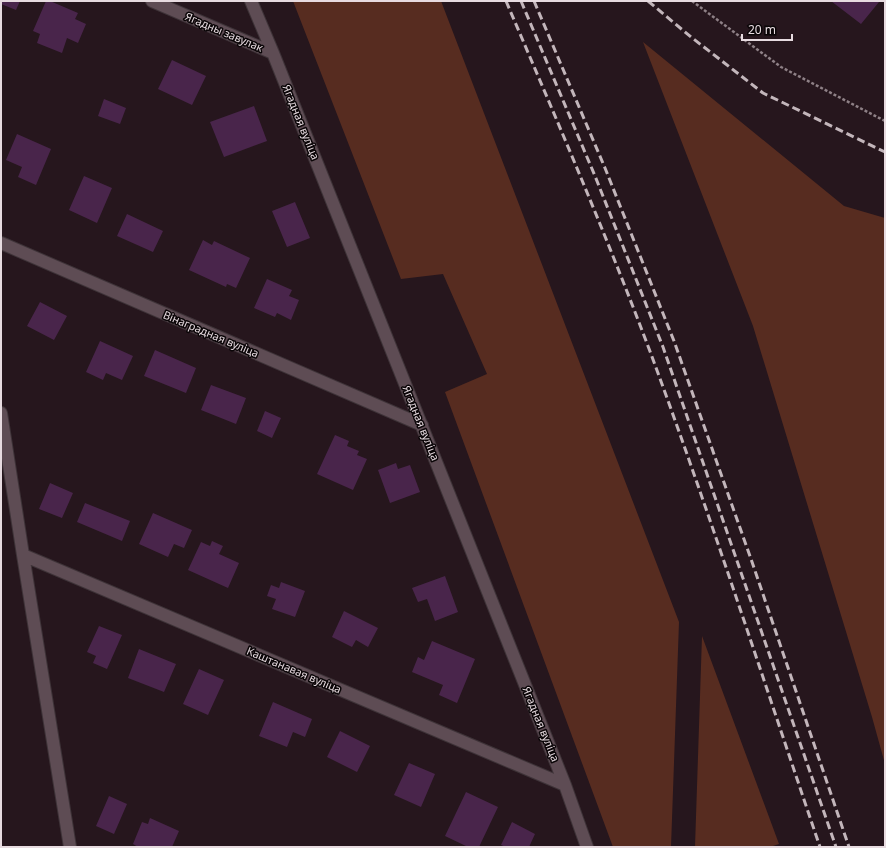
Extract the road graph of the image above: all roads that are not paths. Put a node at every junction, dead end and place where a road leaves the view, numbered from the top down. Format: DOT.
graph roads {
  1 [pos="152,1"];
  2 [pos="251,1"];
  3 [pos="274,53"];
  4 [pos="1,243"];
  5 [pos="1,413"];
  6 [pos="422,425"];
  7 [pos="22,555"];
  8 [pos="565,785"];
  9 [pos="70,847"];
  10 [pos="587,847"];
  1 -- 3 [label="street, Ягадны завулак"];
  2 -- 3 [label="street, Ягадная вуліца"];
  3 -- 6 [label="street, Ягадная вуліца"];
  4 -- 6 [label="street, Вінаградная вуліца"];
  5 -- 7 [label="street"];
  6 -- 8 [label="street, Ягадная вуліца"];
  7 -- 8 [label="street, Каштанавая вуліца"];
  7 -- 9 [label="street"];
  8 -- 10 [label="street, Ягадная вуліца"];
}
